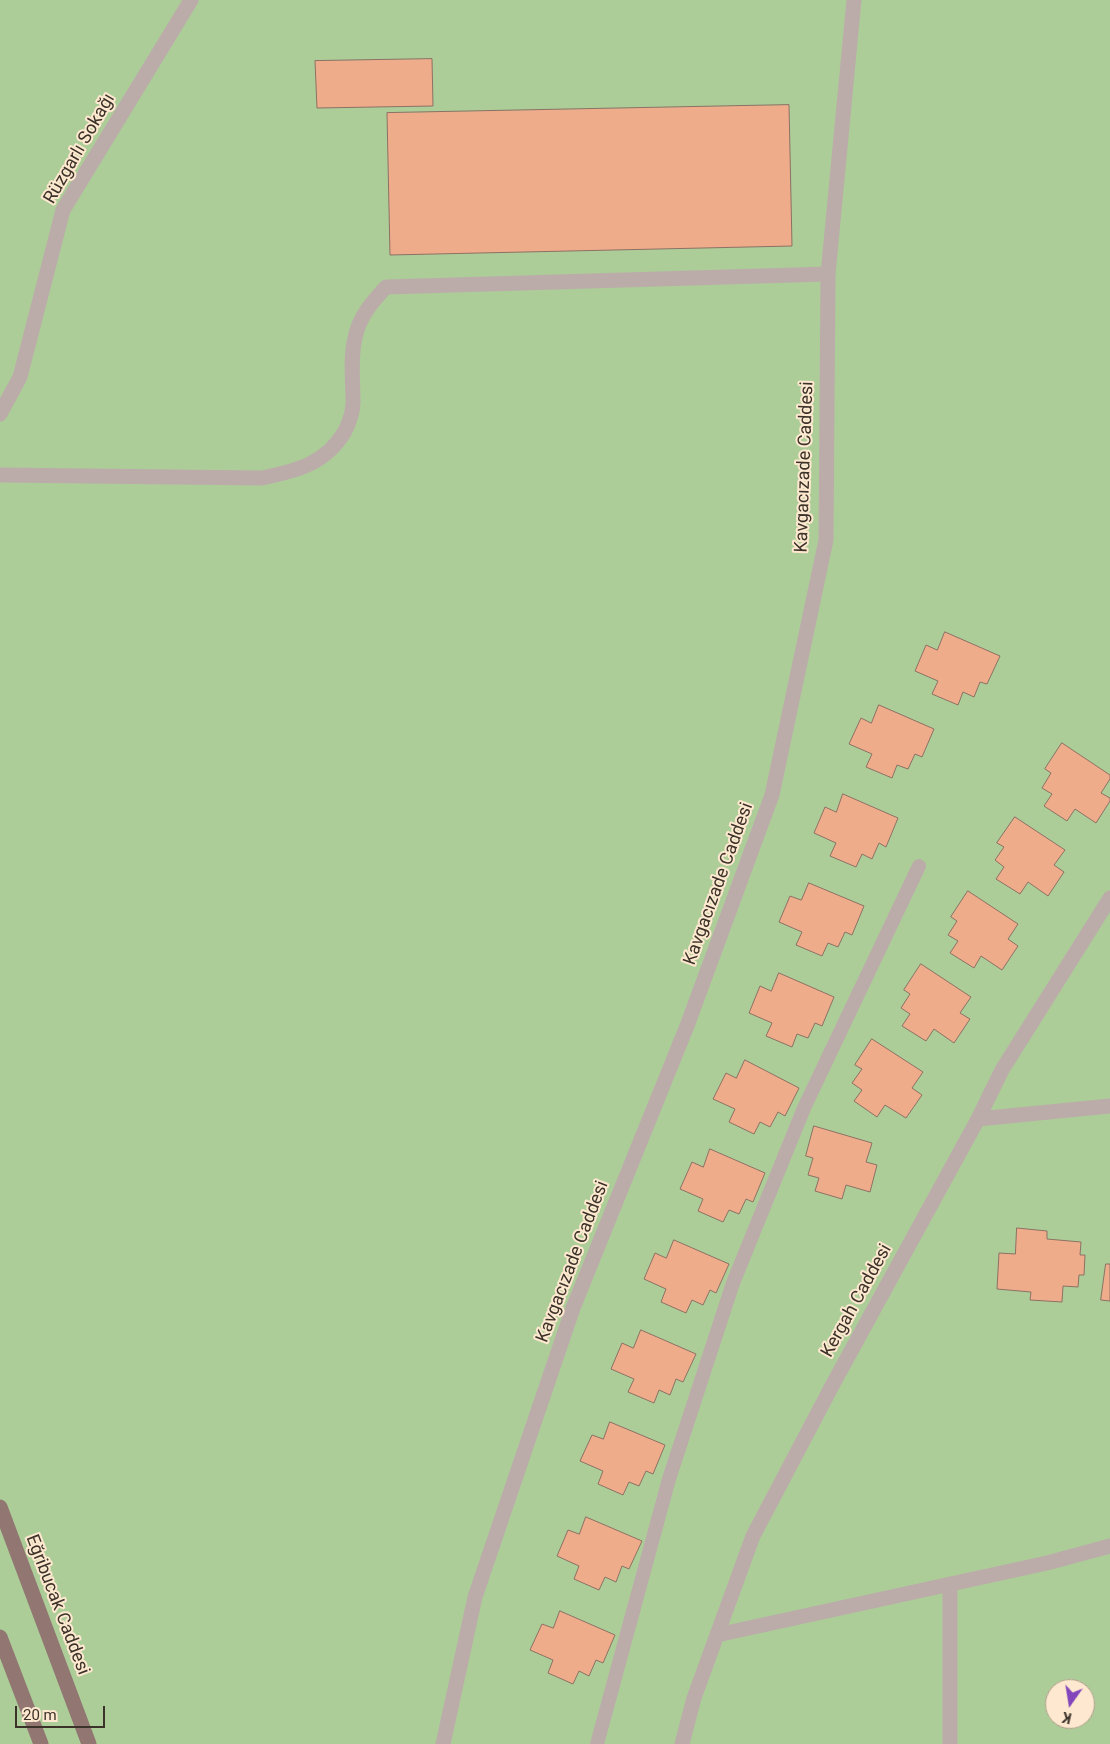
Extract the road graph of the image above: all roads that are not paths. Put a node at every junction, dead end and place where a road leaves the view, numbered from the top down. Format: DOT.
graph roads {
  1 [pos="191,0"];
  2 [pos="854,0"];
  3 [pos="828,274"];
  4 [pos="0,414"];
  5 [pos="0,474"];
  6 [pos="919,866"];
  7 [pos="1110,898"];
  8 [pos="1110,1106"];
  9 [pos="978,1119"];
  10 [pos="0,1507"];
  11 [pos="1110,1546"];
  12 [pos="950,1584"];
  13 [pos="717,1635"];
  14 [pos="0,1637"];
  15 [pos="41,1744"];
  16 [pos="89,1744"];
  17 [pos="443,1744"];
  18 [pos="597,1744"];
  19 [pos="682,1744"];
  20 [pos="950,1744"];
  1 -- 4 [label="street, Rüzgarlı Sokağı"];
  2 -- 3 [label="street, Kavgacızade Caddesi"];
  3 -- 5 [label="street"];
  3 -- 17 [label="street, Kavgacızade Caddesi"];
  6 -- 18 [label="lane"];
  7 -- 9 [label="street, Kergah Caddesi"];
  8 -- 9 [label="street"];
  9 -- 13 [label="street, Kergah Caddesi"];
  10 -- 16 [label="main road, Eğribucak Caddesi"];
  11 -- 12 [label="street"];
  12 -- 13 [label="street"];
  12 -- 20 [label="street"];
  13 -- 19 [label="street, Kergah Caddesi"];
  14 -- 15 [label="main road"];
}
